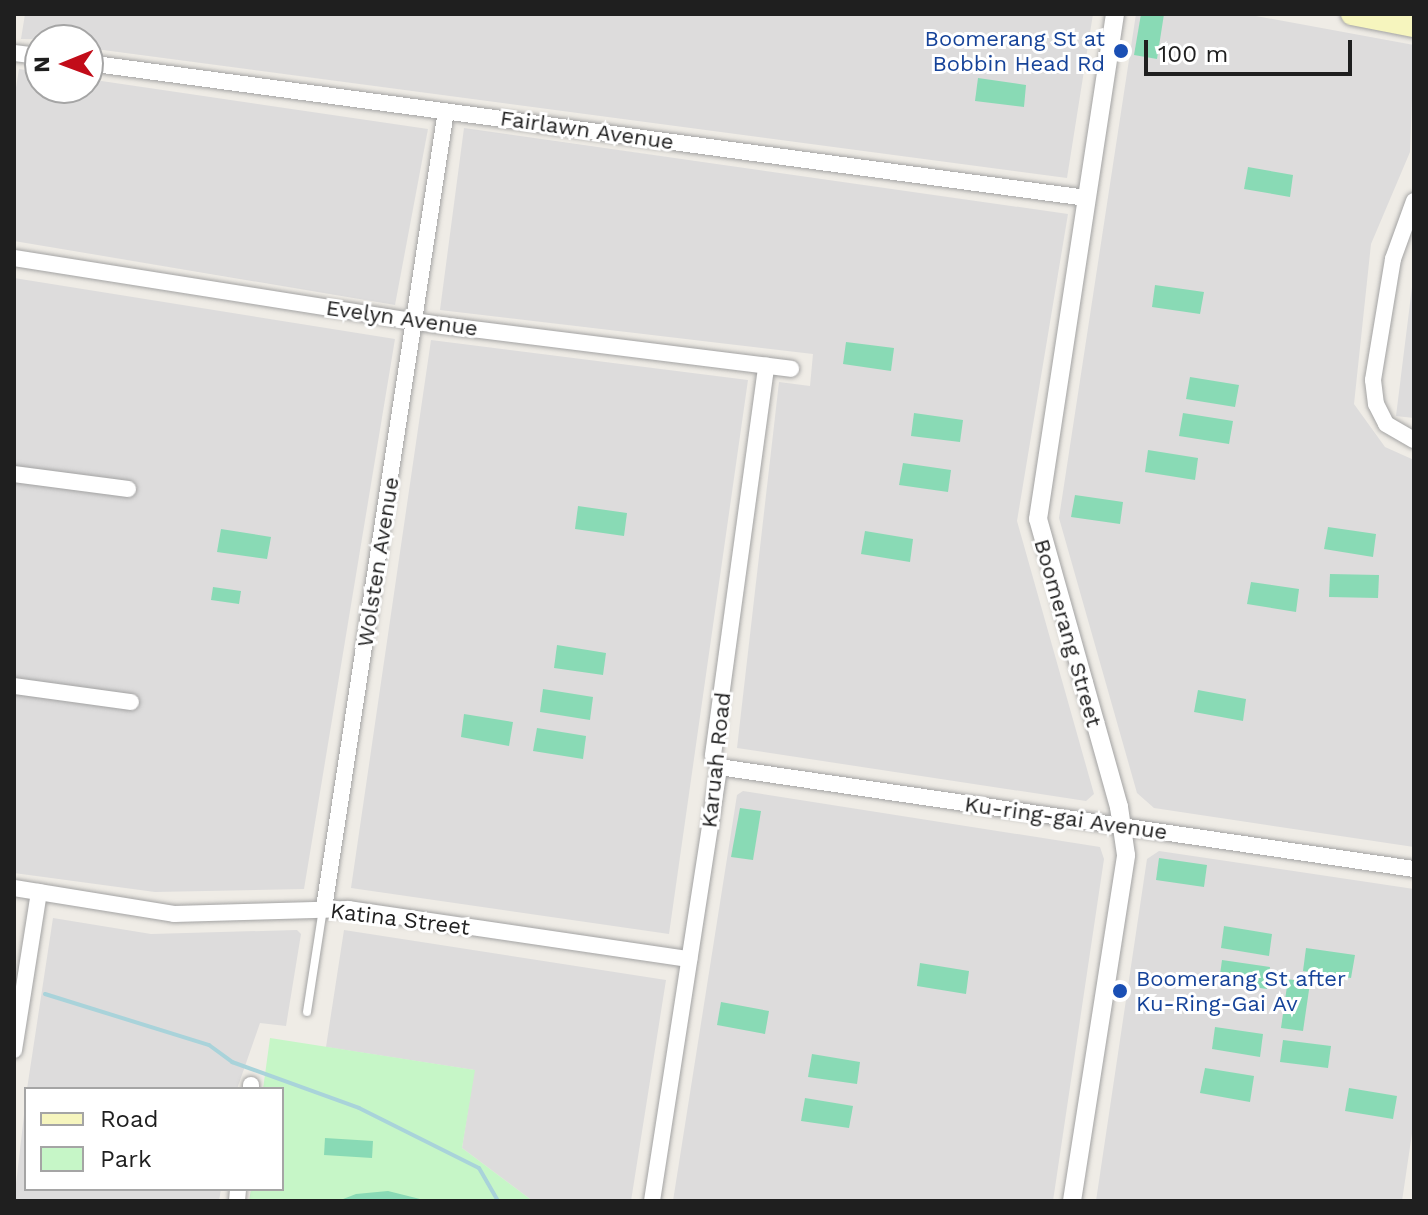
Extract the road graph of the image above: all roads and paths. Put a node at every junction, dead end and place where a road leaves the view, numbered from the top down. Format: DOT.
graph roads {
  1 [pos="1115,14"];
  2 [pos="1352,14"];
  3 [pos="1414,26"];
  4 [pos="104,65"];
  5 [pos="446,111"];
  6 [pos="1086,198"];
  7 [pos="1414,201"];
  8 [pos="14,258"];
  9 [pos="416,322"];
  10 [pos="766,366"];
  11 [pos="791,369"];
  12 [pos="1414,440"];
  13 [pos="14,474"];
  14 [pos="128,489"];
  15 [pos="14,686"];
  16 [pos="131,702"];
  17 [pos="719,767"];
  18 [pos="1123,827"];
  19 [pos="1414,869"];
  20 [pos="14,888"];
  21 [pos="39,892"];
  22 [pos="324,908"];
  23 [pos="689,959"];
  24 [pos="307,1012"];
  25 [pos="14,1050"];
  26 [pos="652,1201"];
  27 [pos="1072,1201"];
  1 -- 6 [label="street, Boomerang Street"];
  2 -- 3 [label="main road"];
  4 -- 5 [label="street, Fairlawn Avenue"];
  5 -- 6 [label="street, Fairlawn Avenue"];
  5 -- 9 [label="street, Wolsten Avenue"];
  6 -- 18 [label="street, Boomerang Street"];
  7 -- 12 [label="street"];
  8 -- 9 [label="street, Evelyn Avenue"];
  9 -- 10 [label="street, Evelyn Avenue"];
  9 -- 22 [label="street, Wolsten Avenue"];
  10 -- 11 [label="street, Evelyn Avenue"];
  10 -- 17 [label="street, Karuah Road"];
  13 -- 14 [label="street"];
  15 -- 16 [label="street"];
  17 -- 18 [label="street, Ku-ring-gai Avenue"];
  17 -- 23 [label="street, Karuah Road"];
  18 -- 19 [label="street, Ku-ring-gai Avenue"];
  18 -- 27 [label="street, Boomerang Street"];
  20 -- 21 [label="street, Katina Street"];
  21 -- 22 [label="street, Katina Street"];
  21 -- 25 [label="street"];
  22 -- 23 [label="street, Katina Street"];
  22 -- 24 [label="lane, Wolsten Avenue"];
  23 -- 26 [label="street, Karuah Road"];
}
